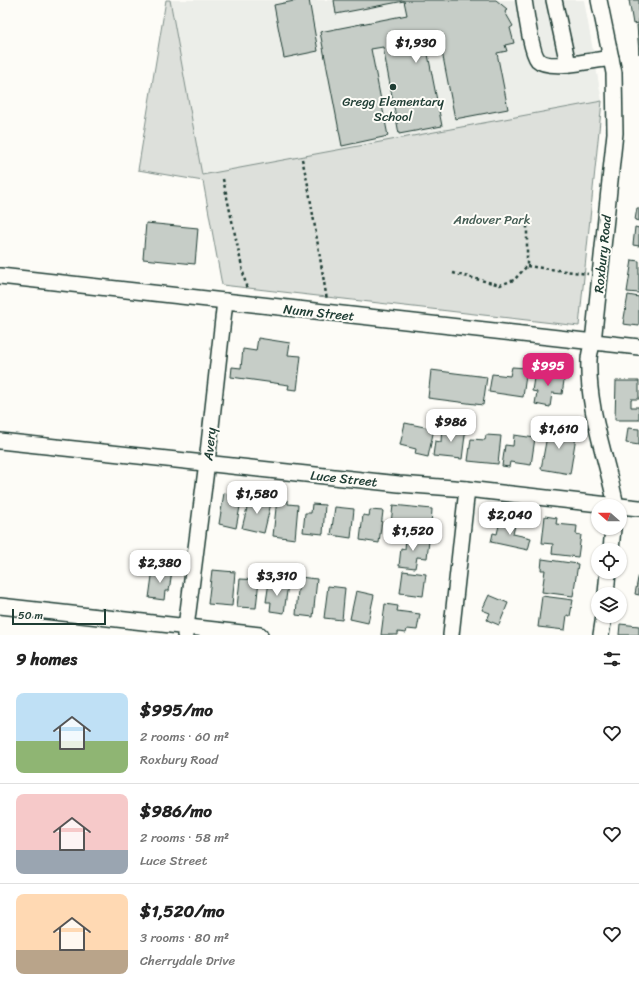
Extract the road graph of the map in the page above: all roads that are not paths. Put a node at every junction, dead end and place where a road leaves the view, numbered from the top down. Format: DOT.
graph roads {
  1 [pos="524,0"];
  2 [pos="554,0"];
  3 [pos="599,0"];
  4 [pos="611,58"];
  5 [pos="568,64"];
  6 [pos="0,276"];
  7 [pos="225,301"];
  8 [pos="593,342"];
  9 [pos="639,347"];
  10 [pos="0,441"];
  11 [pos="207,462"];
  12 [pos="467,489"];
  13 [pos="615,499"];
  14 [pos="591,503"];
  15 [pos="627,507"];
  16 [pos="639,508"];
  17 [pos="0,606"];
  18 [pos="603,623"];
  19 [pos="186,631"];
  20 [pos="260,635"];
  21 [pos="451,635"];
  22 [pos="601,635"];
  1 -- 5 [label="street"];
  2 -- 5 [label="street"];
  3 -- 4 [label="street, Roxbury Road"];
  4 -- 5 [label="street"];
  4 -- 8 [label="street, Roxbury Road"];
  6 -- 7 [label="street, Nunn Street"];
  7 -- 8 [label="street, Nunn Street"];
  7 -- 11 [label="street, Avery"];
  8 -- 9 [label="street, Nunn Street"];
  8 -- 13 [label="street, Roxbury Road"];
  10 -- 11 [label="street, Luce Street"];
  11 -- 12 [label="street, Luce Street"];
  11 -- 19 [label="street, Avery"];
  12 -- 14 [label="street, Luce Street"];
  12 -- 21 [label="street"];
  15 -- 16 [label="street"];
  17 -- 19 [label="street"];
  18 -- 22 [label="street"];
  19 -- 20 [label="street"];
}
